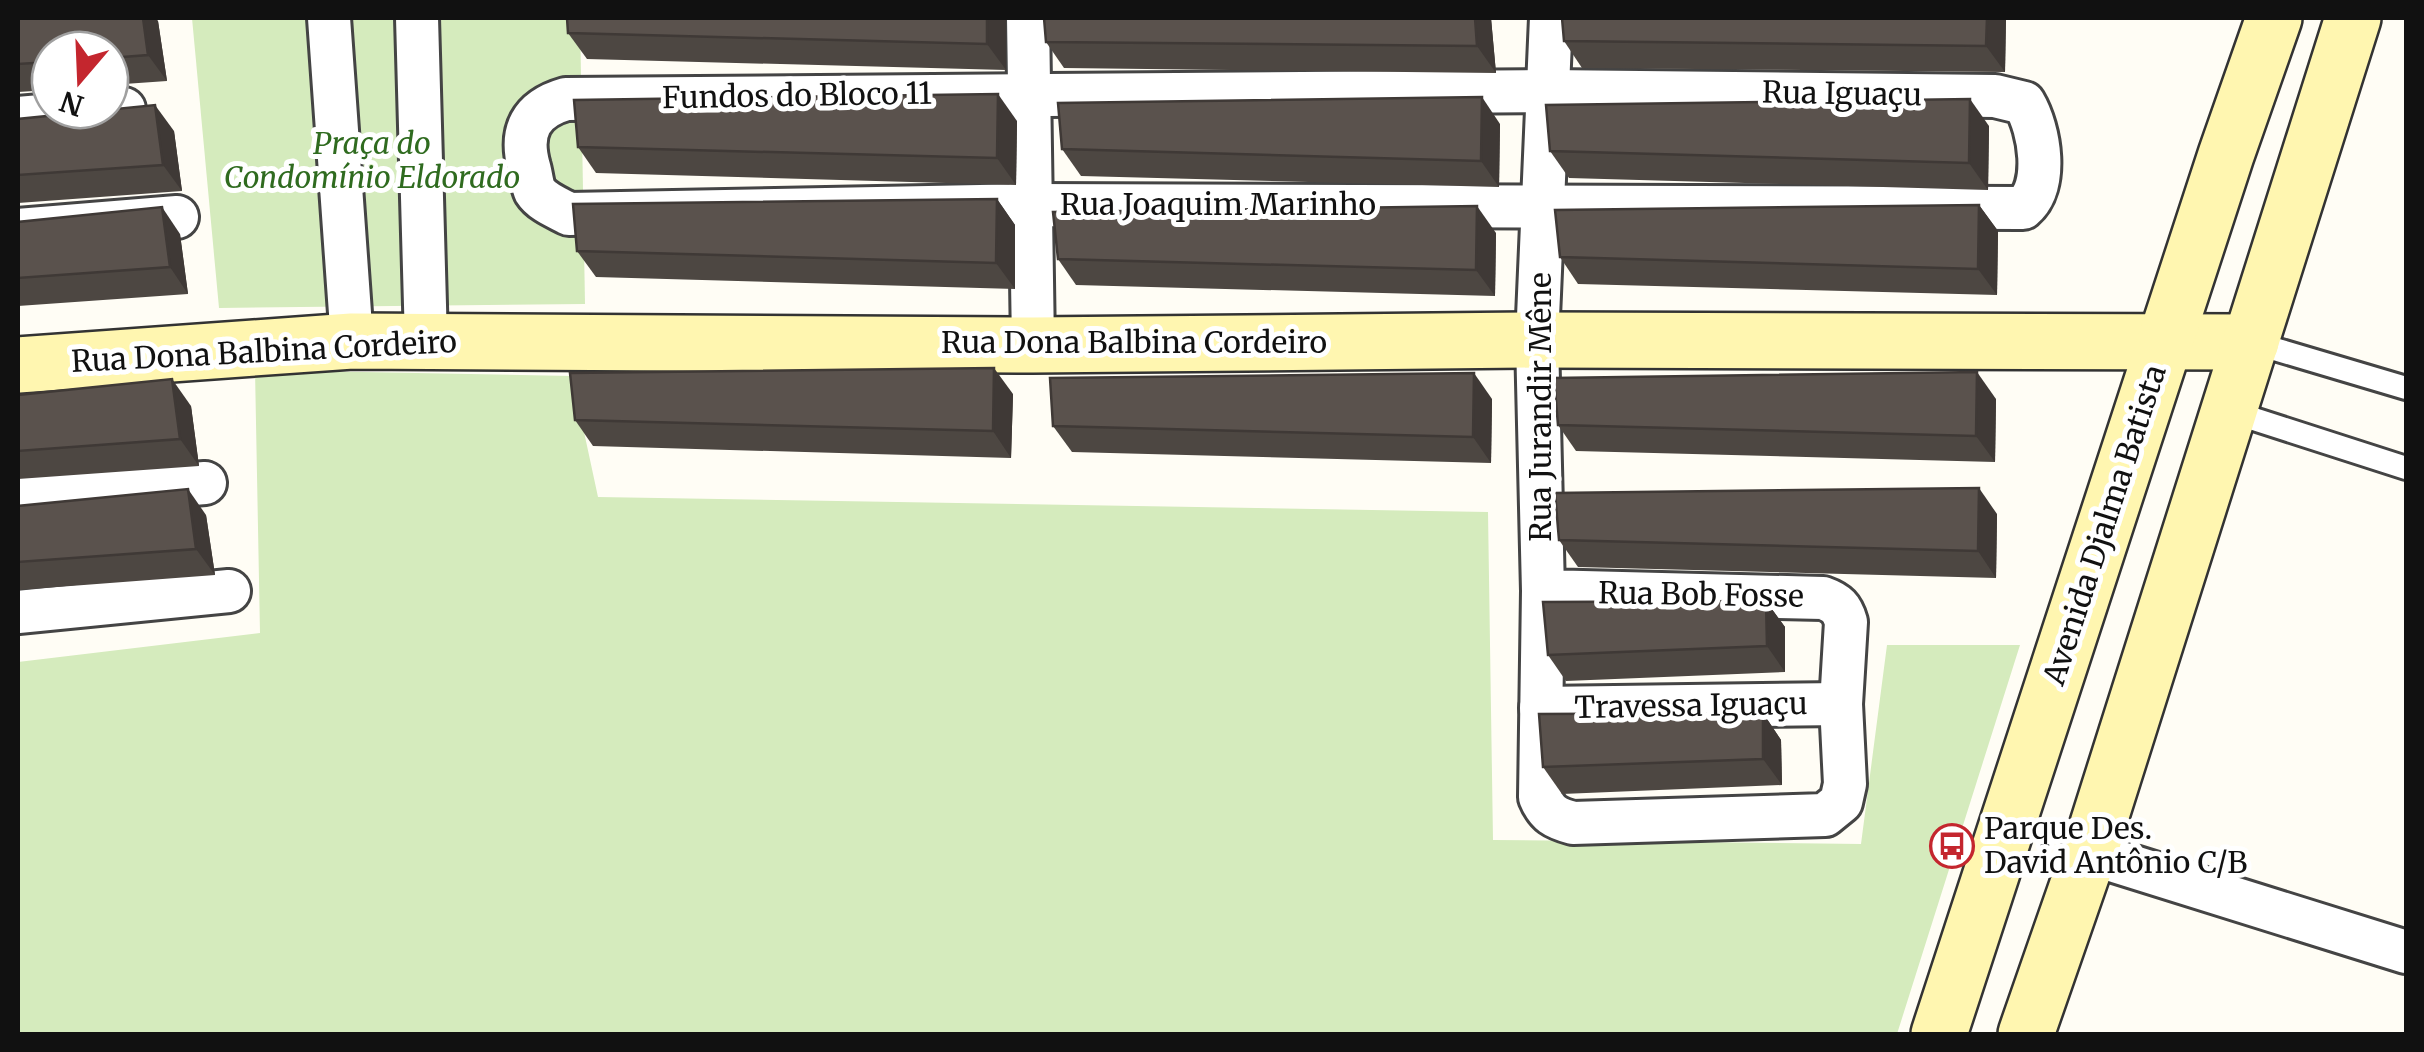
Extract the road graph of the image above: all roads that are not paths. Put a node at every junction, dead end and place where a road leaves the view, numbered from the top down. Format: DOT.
graph roads {
  1 [pos="329,18"];
  2 [pos="417,18"];
  3 [pos="1028,18"];
  4 [pos="1552,18"];
  5 [pos="2274,18"];
  6 [pos="2353,18"];
  7 [pos="1547,92"];
  8 [pos="1028,94"];
  9 [pos="566,99"];
  10 [pos="155,107"];
  11 [pos="18,118"];
  12 [pos="1031,204"];
  13 [pos="1542,205"];
  14 [pos="2023,208"];
  15 [pos="177,216"];
  16 [pos="18,230"];
  17 [pos="1536,340"];
  18 [pos="352,341"];
  19 [pos="426,341"];
  20 [pos="2252,342"];
  21 [pos="2164,343"];
  22 [pos="1033,345"];
  23 [pos="18,366"];
  24 [pos="2406,388"];
  25 [pos="2229,410"];
  26 [pos="2406,468"];
  27 [pos="205,482"];
  28 [pos="18,498"];
  29 [pos="229,591"];
  30 [pos="1542,591"];
  31 [pos="18,612"];
  32 [pos="1841,704"];
  33 [pos="1541,708"];
  34 [pos="2089,853"];
  35 [pos="2406,952"];
  36 [pos="1938,1034"];
  37 [pos="2026,1034"];
  1 -- 18 [label="street"];
  2 -- 19 [label="street"];
  3 -- 8 [label="street"];
  4 -- 7 [label="street, Rua Jurandir Mêne"];
  5 -- 21 [label="street, Avenida Djalma Batista"];
  6 -- 20 [label="street"];
  7 -- 8 [label="street, Fundos do Bloco 11"];
  7 -- 13 [label="street, Rua Jurandir Mêne"];
  7 -- 14 [label="street, Rua Iguaçu"];
  8 -- 9 [label="street, Fundos do Bloco 11"];
  8 -- 12 [label="street"];
  9 -- 12 [label="street, Rua Joaquim Marinho"];
  10 -- 11 [label="street"];
  12 -- 13 [label="street, Rua Joaquim Marinho"];
  12 -- 22 [label="street"];
  13 -- 14 [label="street, Rua Joaquim Marinho"];
  13 -- 17 [label="street, Rua Jurandir Mêne"];
  15 -- 16 [label="street"];
  17 -- 21 [label="street, Rua Dona Balbina Cordeiro"];
  17 -- 22 [label="street, Rua Dona Balbina Cordeiro"];
  17 -- 30 [label="street, Rua Jurandir Mêne"];
  18 -- 19 [label="street, Rua Dona Balbina Cordeiro"];
  18 -- 23 [label="street, Rua Dona Balbina Cordeiro"];
  19 -- 22 [label="street, Rua Dona Balbina Cordeiro"];
  20 -- 21 [label="street, Rua Dona Balbina Cordeiro"];
  20 -- 24 [label="lane"];
  20 -- 25 [label="street"];
  21 -- 36 [label="street, Avenida Djalma Batista"];
  25 -- 26 [label="lane"];
  25 -- 34 [label="street"];
  27 -- 28 [label="street"];
  29 -- 31 [label="street"];
  30 -- 32 [label="street, Rua Bob Fosse"];
  30 -- 33 [label="street, Rua Jurandir Mêne"];
  32 -- 33 [label="street, Travessa Iguaçu"];
  32 -- 33 [label="street, Rua Jurandir Mêne"];
  34 -- 35 [label="street"];
  34 -- 37 [label="street"];
}
